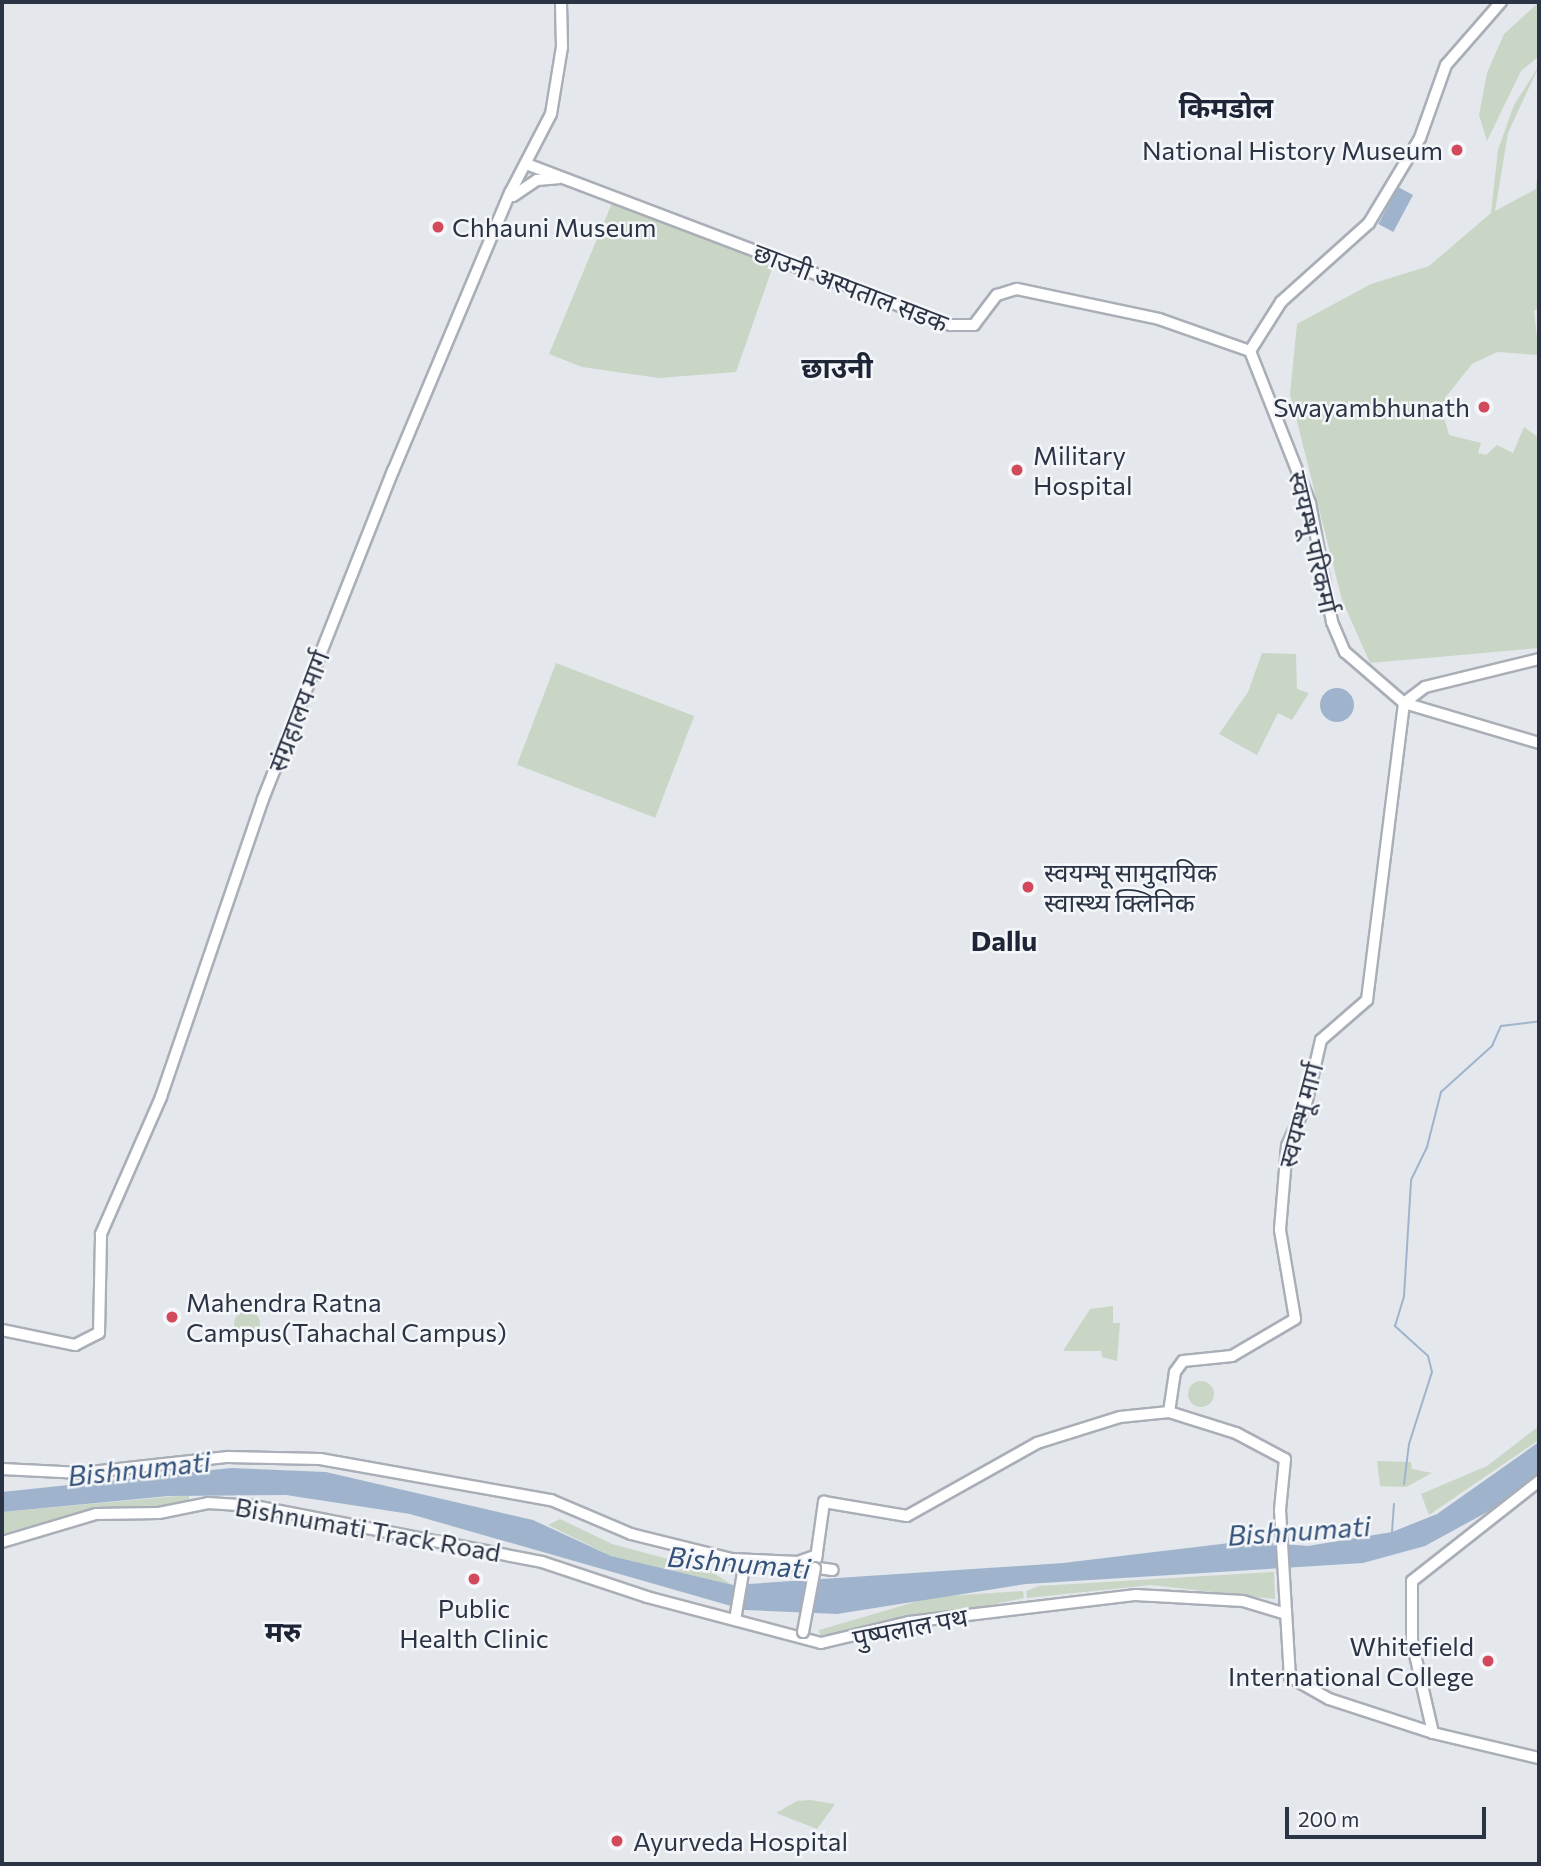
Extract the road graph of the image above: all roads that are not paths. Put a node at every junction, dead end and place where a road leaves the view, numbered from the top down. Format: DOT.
graph roads {
  1 [pos="561,2"];
  2 [pos="1502,2"];
  3 [pos="529,165"];
  4 [pos="563,178"];
  5 [pos="498,219"];
  6 [pos="1250,351"];
  7 [pos="1539,659"];
  8 [pos="1404,703"];
  9 [pos="1539,743"];
  10 [pos="2,1330"];
  11 [pos="1169,1412"];
  12 [pos="2,1469"];
  13 [pos="19,1472"];
  14 [pos="2,1479"];
  15 [pos="1539,1481"];
  16 [pos="2,1542"];
  17 [pos="817,1555"];
  18 [pos="745,1561"];
  19 [pos="542,1562"];
  20 [pos="787,1563"];
  21 [pos="833,1570"];
  22 [pos="1286,1614"];
  23 [pos="736,1618"];
  24 [pos="802,1636"];
  25 [pos="1433,1733"];
  26 [pos="1539,1758"];
  1 -- 3 [label="main road, संग्रहालय मार्ग"];
  2 -- 6 [label="main road"];
  3 -- 4 [label="main road, छाउनी अस्पताल सडक"];
  3 -- 5 [label="main road, संग्रहालय मार्ग"];
  4 -- 5 [label="main road"];
  4 -- 6 [label="main road, छाउनी अस्पताल सडक"];
  5 -- 10 [label="main road, संग्रहालय मार्ग"];
  6 -- 8 [label="main road, स्वयम्भू परिकर्मा"];
  7 -- 8 [label="main road"];
  8 -- 9 [label="main road"];
  8 -- 11 [label="main road, स्वयम्भू मार्ग"];
  11 -- 17 [label="main road"];
  11 -- 22 [label="main road"];
  12 -- 13 [label="main road, Bishnumati Track Road"];
  13 -- 14 [label="main road"];
  13 -- 18 [label="main road, Bishnumati Track Road"];
  15 -- 25 [label="main road"];
  16 -- 19 [label="main road, Bishnumati Track Road"];
  17 -- 20 [label="main road, Bishnumati Track Road"];
  17 -- 24 [label="main road, bridge"];
  18 -- 20 [label="main road, Bishnumati Track Road"];
  18 -- 23 [label="main road"];
  19 -- 23 [label="main road, पुष्पलाल पथ"];
  20 -- 21 [label="main road"];
  22 -- 24 [label="main road, पुष्पलाल पथ"];
  22 -- 25 [label="main road"];
  23 -- 24 [label="main road, पुष्पलाल पथ"];
  25 -- 26 [label="main road"];
}
